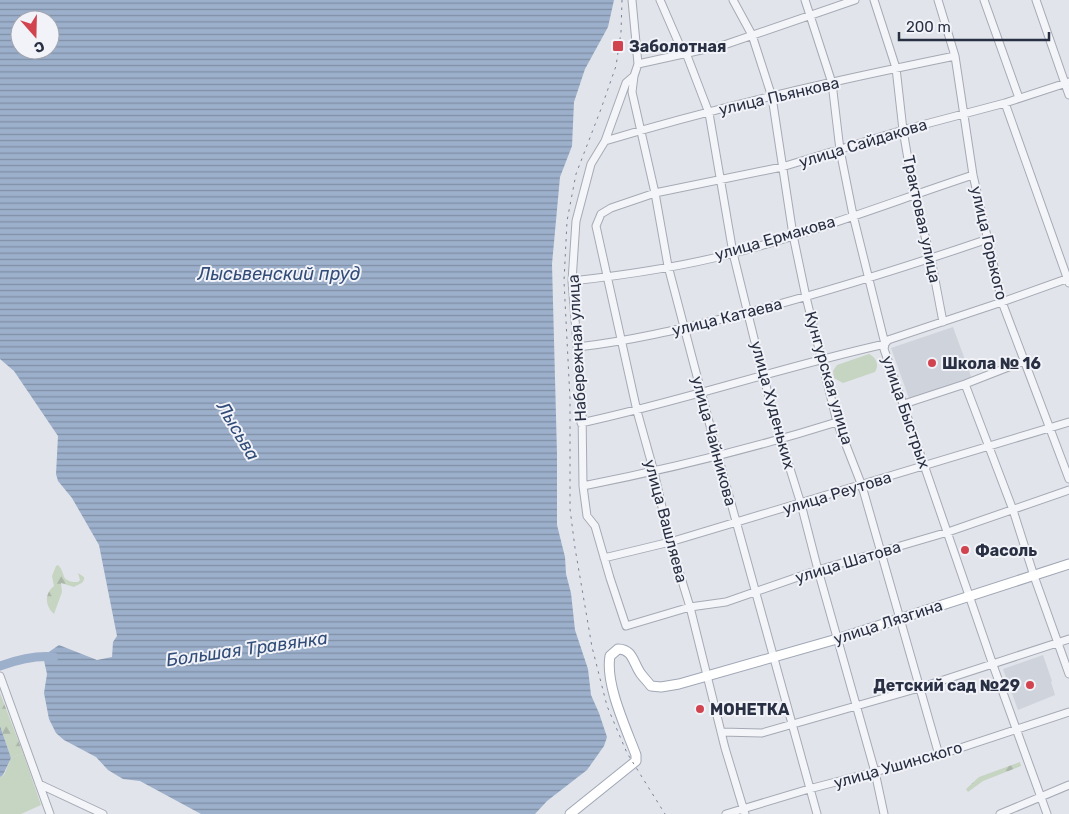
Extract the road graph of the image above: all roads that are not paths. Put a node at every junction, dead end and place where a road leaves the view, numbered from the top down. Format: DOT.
graph roads {
  1 [pos="632,0"];
  2 [pos="661,0"];
  3 [pos="733,0"];
  4 [pos="805,0"];
  5 [pos="855,0"];
  6 [pos="874,0"];
  7 [pos="938,0"];
  8 [pos="984,0"];
  9 [pos="1036,0"];
  10 [pos="810,15"];
  11 [pos="752,36"];
  12 [pos="686,53"];
  13 [pos="955,56"];
  14 [pos="638,64"];
  15 [pos="896,68"];
  16 [pos="634,76"];
  17 [pos="832,83"];
  18 [pos="1067,83"];
  19 [pos="1069,95"];
  20 [pos="772,97"];
  21 [pos="1019,98"];
  22 [pos="1005,103"];
  23 [pos="708,113"];
  24 [pos="964,114"];
  25 [pos="640,130"];
  26 [pos="903,130"];
  27 [pos="605,141"];
  28 [pos="840,150"];
  29 [pos="782,167"];
  30 [pos="973,174"];
  31 [pos="720,178"];
  32 [pos="655,193"];
  33 [pos="914,194"];
  34 [pos="853,215"];
  35 [pos="596,226"];
  36 [pos="793,235"];
  37 [pos="988,239"];
  38 [pos="733,253"];
  39 [pos="931,259"];
  40 [pos="668,266"];
  41 [pos="607,277"];
  42 [pos="868,278"];
  43 [pos="1068,280"];
  44 [pos="572,281"];
  45 [pos="806,297"];
  46 [pos="1002,302"];
  47 [pos="748,312"];
  48 [pos="943,322"];
  49 [pos="685,328"];
  50 [pos="622,342"];
  51 [pos="884,344"];
  52 [pos="578,347"];
  53 [pos="822,358"];
  54 [pos="1024,361"];
  55 [pos="763,375"];
  56 [pos="965,384"];
  57 [pos="701,393"];
  58 [pos="904,404"];
  59 [pos="637,411"];
  60 [pos="837,422"];
  61 [pos="1069,422"];
  62 [pos="581,423"];
  63 [pos="1050,429"];
  64 [pos="781,440"];
  65 [pos="989,447"];
  66 [pos="718,456"];
  67 [pos="925,466"];
  68 [pos="654,472"];
  69 [pos="1069,478"];
  70 [pos="583,486"];
  71 [pos="862,486"];
  72 [pos="1069,490"];
  73 [pos="801,504"];
  74 [pos="1013,510"];
  75 [pos="737,522"];
  76 [pos="948,532"];
  77 [pos="670,542"];
  78 [pos="880,552"];
  79 [pos="604,558"];
  80 [pos="1069,564"];
  81 [pos="818,570"];
  82 [pos="1034,576"];
  83 [pos="755,591"];
  84 [pos="969,597"];
  85 [pos="690,607"];
  86 [pos="900,618"];
  87 [pos="626,626"];
  88 [pos="837,639"];
  89 [pos="1069,639"];
  90 [pos="1059,643"];
  91 [pos="773,657"];
  92 [pos="992,665"];
  93 [pos="1069,674"];
  94 [pos="0,676"];
  95 [pos="706,676"];
  96 [pos="919,688"];
  97 [pos="856,706"];
  98 [pos="1069,712"];
  99 [pos="792,725"];
  100 [pos="1017,730"];
  101 [pos="721,732"];
  102 [pos="939,755"];
  103 [pos="875,772"];
  104 [pos="39,784"];
  105 [pos="1069,785"];
  106 [pos="809,789"];
  107 [pos="1040,796"];
  108 [pos="744,812"];
  109 [pos="50,814"];
  110 [pos="103,814"];
  111 [pos="570,814"];
  112 [pos="726,814"];
  113 [pos="817,814"];
  114 [pos="884,814"];
  115 [pos="1000,814"];
  116 [pos="1048,814"];
  1 -- 14 [label="street"];
  2 -- 12 [label="street, улица Худеньких"];
  3 -- 11 [label="street, Кунгурская улица"];
  4 -- 10 [label="street, улица Быстрых"];
  5 -- 10 [label="street"];
  6 -- 15 [label="street, Трактовая улица"];
  7 -- 13 [label="street, улица Горького"];
  8 -- 21 [label="street"];
  9 -- 18 [label="street"];
  10 -- 11 [label="street"];
  10 -- 17 [label="street, улица Быстрых"];
  11 -- 12 [label="street"];
  11 -- 20 [label="street, Кунгурская улица"];
  12 -- 14 [label="street"];
  12 -- 23 [label="street, улица Худеньких"];
  13 -- 15 [label="street, улица Пьянкова"];
  13 -- 24 [label="street, улица Горького"];
  14 -- 16 [label="street, улица Чайникова"];
  15 -- 17 [label="street, улица Пьянкова"];
  15 -- 26 [label="street, Трактовая улица"];
  16 -- 25 [label="street, улица Чайникова"];
  16 -- 27 [label="street, Набережная улица"];
  17 -- 20 [label="street, улица Пьянкова"];
  17 -- 28 [label="street, улица Быстрых"];
  18 -- 19 [label="street"];
  18 -- 21 [label="street, улица Сайдакова"];
  20 -- 23 [label="street, улица Пьянкова"];
  20 -- 29 [label="street, Кунгурская улица"];
  21 -- 22 [label="street, улица Сайдакова"];
  22 -- 24 [label="street, улица Сайдакова"];
  22 -- 43 [label="street"];
  23 -- 25 [label="street, улица Пьянкова"];
  23 -- 31 [label="street, улица Худеньких"];
  24 -- 26 [label="street, улица Сайдакова"];
  24 -- 30 [label="street, улица Горького"];
  25 -- 27 [label="street, улица Пьянкова"];
  25 -- 32 [label="street, улица Чайникова"];
  26 -- 28 [label="street, улица Сайдакова"];
  26 -- 33 [label="street, Трактовая улица"];
  27 -- 44 [label="street, Набережная улица"];
  28 -- 29 [label="street, улица Сайдакова"];
  28 -- 34 [label="street, улица Быстрых"];
  29 -- 31 [label="street, улица Сайдакова"];
  29 -- 36 [label="street, Кунгурская улица"];
  30 -- 33 [label="street, улица Ермакова"];
  30 -- 37 [label="street, улица Горького"];
  31 -- 32 [label="street, улица Сайдакова"];
  31 -- 38 [label="street, улица Худеньких"];
  32 -- 35 [label="street, улица Сайдакова"];
  32 -- 40 [label="street, улица Чайникова"];
  33 -- 34 [label="street, улица Ермакова"];
  33 -- 39 [label="street, Трактовая улица"];
  34 -- 36 [label="street, улица Ермакова"];
  34 -- 42 [label="street, улица Быстрых"];
  35 -- 41 [label="street, улица Вашляева"];
  36 -- 38 [label="street, улица Ермакова"];
  36 -- 45 [label="street, Кунгурская улица"];
  37 -- 39 [label="street, улица Катаева"];
  37 -- 46 [label="street, улица Горького"];
  38 -- 40 [label="street, улица Ермакова"];
  38 -- 47 [label="street, улица Худеньких"];
  39 -- 42 [label="street, улица Катаева"];
  39 -- 48 [label="street, Трактовая улица"];
  40 -- 41 [label="street, улица Ермакова"];
  40 -- 49 [label="street, улица Чайникова"];
  41 -- 44 [label="street, улица Ермакова"];
  41 -- 50 [label="street, улица Вашляева"];
  42 -- 45 [label="street, улица Катаева"];
  42 -- 51 [label="street, улица Быстрых"];
  43 -- 46 [label="street"];
  44 -- 52 [label="street, Набережная улица"];
  45 -- 47 [label="street, улица Катаева"];
  45 -- 53 [label="street, Кунгурская улица"];
  46 -- 48 [label="street"];
  46 -- 54 [label="street, улица Горького"];
  47 -- 49 [label="street, улица Катаева"];
  47 -- 55 [label="street, улица Худеньких"];
  48 -- 51 [label="street"];
  49 -- 50 [label="street, улица Катаева"];
  49 -- 57 [label="street, улица Чайникова"];
  50 -- 52 [label="street, улица Катаева"];
  50 -- 59 [label="street, улица Вашляева"];
  51 -- 53 [label="street"];
  51 -- 58 [label="street, улица Быстрых"];
  52 -- 62 [label="street, Набережная улица"];
  53 -- 55 [label="street"];
  53 -- 60 [label="street, Кунгурская улица"];
  54 -- 56 [label="street"];
  54 -- 63 [label="street, улица Горького"];
  55 -- 57 [label="street"];
  55 -- 64 [label="street, улица Худеньких"];
  56 -- 58 [label="street"];
  56 -- 65 [label="street"];
  57 -- 59 [label="street"];
  57 -- 66 [label="street, улица Чайникова"];
  58 -- 67 [label="street, улица Быстрых"];
  59 -- 62 [label="street"];
  59 -- 68 [label="street, улица Вашляева"];
  60 -- 64 [label="street"];
  60 -- 71 [label="street, Кунгурская улица"];
  61 -- 63 [label="street, улица Реутова"];
  62 -- 70 [label="street, Набережная улица"];
  63 -- 65 [label="street, улица Реутова"];
  63 -- 69 [label="street, улица Горького"];
  64 -- 66 [label="street"];
  64 -- 73 [label="street, улица Худеньких"];
  65 -- 67 [label="street, улица Реутова"];
  65 -- 74 [label="street"];
  66 -- 68 [label="street"];
  66 -- 75 [label="street, улица Чайникова"];
  67 -- 71 [label="street, улица Реутова"];
  67 -- 76 [label="street, улица Быстрых"];
  68 -- 70 [label="street"];
  68 -- 77 [label="street, улица Вашляева"];
  70 -- 79 [label="street, Набережная улица"];
  71 -- 73 [label="street, улица Реутова"];
  71 -- 78 [label="street, Кунгурская улица"];
  72 -- 74 [label="street, улица Шатова"];
  73 -- 75 [label="street, улица Реутова"];
  73 -- 81 [label="street, улица Худеньких"];
  74 -- 76 [label="street, улица Шатова"];
  74 -- 82 [label="street"];
  75 -- 77 [label="street, улица Реутова"];
  75 -- 83 [label="street, улица Чайникова"];
  76 -- 78 [label="street, улица Шатова"];
  76 -- 84 [label="street, улица Быстрых"];
  77 -- 79 [label="street, улица Реутова"];
  77 -- 85 [label="street, улица Вашляева"];
  78 -- 81 [label="street, улица Шатова"];
  78 -- 86 [label="street, Кунгурская улица"];
  79 -- 87 [label="street, Набережная улица"];
  80 -- 82 [label="main road, улица Лязгина"];
  81 -- 83 [label="street, улица Шатова"];
  81 -- 88 [label="street, улица Худеньких"];
  82 -- 84 [label="main road, улица Лязгина"];
  82 -- 90 [label="street"];
  83 -- 85 [label="street, улица Шатова"];
  83 -- 91 [label="street, улица Чайникова"];
  84 -- 86 [label="main road, улица Лязгина"];
  84 -- 92 [label="street, улица Быстрых"];
  85 -- 87 [label="street, улица Шатова"];
  85 -- 95 [label="street, улица Вашляева"];
  86 -- 88 [label="main road, улица Лязгина"];
  86 -- 96 [label="street, Кунгурская улица"];
  88 -- 91 [label="main road, улица Лязгина"];
  88 -- 97 [label="street, улица Худеньких"];
  89 -- 90 [label="street"];
  90 -- 92 [label="street"];
  90 -- 93 [label="street"];
  91 -- 95 [label="main road, улица Лязгина"];
  91 -- 99 [label="street, улица Чайникова"];
  92 -- 96 [label="street"];
  92 -- 100 [label="street, улица Быстрых"];
  94 -- 104 [label="street"];
  95 -- 101 [label="street, улица Вашляева"];
  95 -- 111 [label="main road, улица Лязгина"];
  96 -- 97 [label="street"];
  96 -- 102 [label="street, Кунгурская улица"];
  97 -- 99 [label="street"];
  97 -- 103 [label="street, улица Худеньких"];
  98 -- 100 [label="street, улица Ушинского"];
  99 -- 101 [label="street"];
  99 -- 106 [label="street, улица Чайникова"];
  100 -- 102 [label="street, улица Ушинского"];
  100 -- 107 [label="street, улица Быстрых"];
  101 -- 108 [label="street, улица Вашляева"];
  102 -- 103 [label="street, улица Ушинского"];
  103 -- 106 [label="street, улица Ушинского"];
  103 -- 114 [label="street, улица Худеньких"];
  104 -- 109 [label="street"];
  104 -- 110 [label="street"];
  105 -- 107 [label="street"];
  106 -- 108 [label="street, улица Ушинского"];
  106 -- 113 [label="street, улица Чайникова"];
  107 -- 115 [label="street"];
  107 -- 116 [label="street, улица Быстрых"];
  108 -- 112 [label="street, улица Ушинского"];
}
